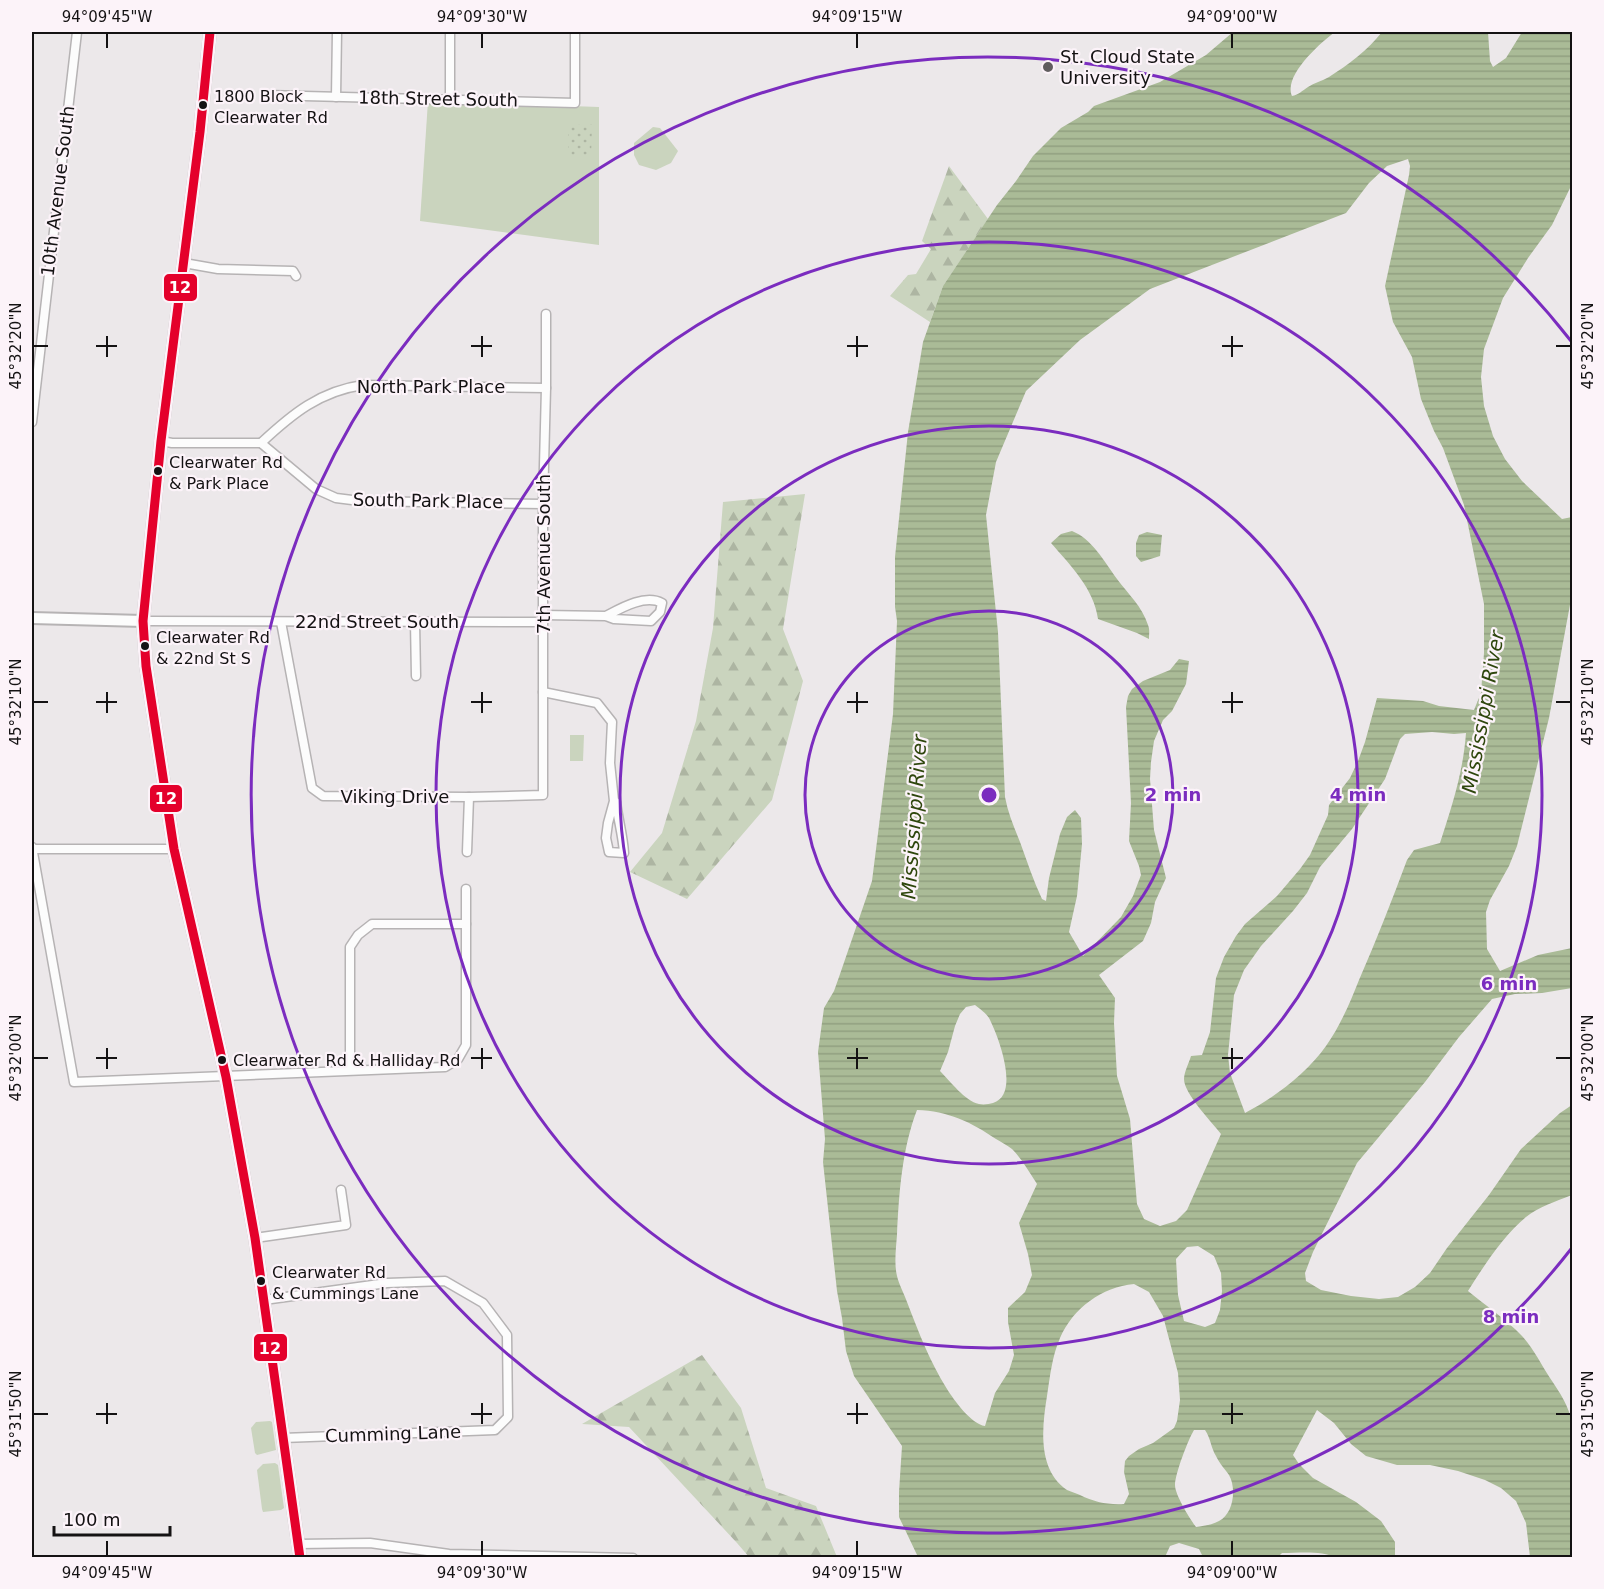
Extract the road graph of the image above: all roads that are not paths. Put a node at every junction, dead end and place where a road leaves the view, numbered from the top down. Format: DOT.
graph roads {
  1 [pos="77,32"];
  2 [pos="210,32"];
  3 [pos="337,32"];
  4 [pos="450,32"];
  5 [pos="575,32"];
  6 [pos="265,95"];
  7 [pos="336,97"];
  8 [pos="450,100"];
  9 [pos="184,263"];
  10 [pos="296,276"];
  11 [pos="546,314"];
  12 [pos="546,388"];
  13 [pos="32,422"];
  14 [pos="161,441"];
  15 [pos="261,442"];
  16 [pos="543,504"];
  17 [pos="606,616"];
  18 [pos="32,618"];
  19 [pos="543,618"];
  20 [pos="143,621"];
  21 [pos="281,622"];
  22 [pos="416,622"];
  23 [pos="416,676"];
  24 [pos="543,692"];
  25 [pos="543,795"];
  26 [pos="469,797"];
  27 [pos="614,801"];
  28 [pos="32,848"];
  29 [pos="174,849"];
  30 [pos="467,852"];
  31 [pos="466,889"];
  32 [pos="466,924"];
  33 [pos="350,1070"];
  34 [pos="226,1077"];
  35 [pos="341,1190"];
  36 [pos="255,1238"];
  37 [pos="264,1300"];
  38 [pos="284,1438"];
  39 [pos="298,1544"];
  40 [pos="449,1556"];
  41 [pos="300,1557"];
  42 [pos="633,1557"];
  1 -- 13 [label="street, 10th Avenue South"];
  2 -- 9 [label="street"];
  3 -- 7 [label="street"];
  4 -- 8 [label="street"];
  5 -- 8 [label="street, 18th Street South"];
  6 -- 7 [label="street, 18th Street South"];
  7 -- 8 [label="street, 18th Street South"];
  9 -- 10 [label="street"];
  9 -- 14 [label="street"];
  11 -- 12 [label="street, 7th Avenue South"];
  12 -- 15 [label="street, North Park Place"];
  12 -- 16 [label="street, 7th Avenue South"];
  14 -- 15 [label="street"];
  14 -- 20 [label="street"];
  15 -- 16 [label="street, South Park Place"];
  16 -- 19 [label="street, 7th Avenue South"];
  17 -- 17 [label="street, 22nd Street South"];
  17 -- 19 [label="street, 22nd Street South"];
  18 -- 20 [label="street, 22nd Street South"];
  19 -- 22 [label="street, 22nd Street South"];
  19 -- 24 [label="street, 7th Avenue South"];
  20 -- 21 [label="street, 22nd Street South"];
  20 -- 29 [label="street"];
  21 -- 22 [label="street, 22nd Street South"];
  21 -- 26 [label="street, Viking Drive"];
  22 -- 23 [label="street"];
  24 -- 25 [label="street, 7th Avenue South"];
  24 -- 27 [label="street"];
  25 -- 26 [label="street, Viking Drive"];
  26 -- 30 [label="street"];
  27 -- 27 [label="street"];
  28 -- 29 [label="street"];
  28 -- 34 [label="street"];
  29 -- 34 [label="street"];
  31 -- 32 [label="street"];
  32 -- 33 [label="street"];
  32 -- 33 [label="street"];
  33 -- 34 [label="street"];
  34 -- 36 [label="street"];
  35 -- 36 [label="street"];
  36 -- 37 [label="street"];
  37 -- 38 [label="street"];
  37 -- 38 [label="street, Cumming Lane"];
  38 -- 39 [label="street"];
  39 -- 40 [label="street"];
  39 -- 41 [label="street"];
  40 -- 42 [label="street"];
}
